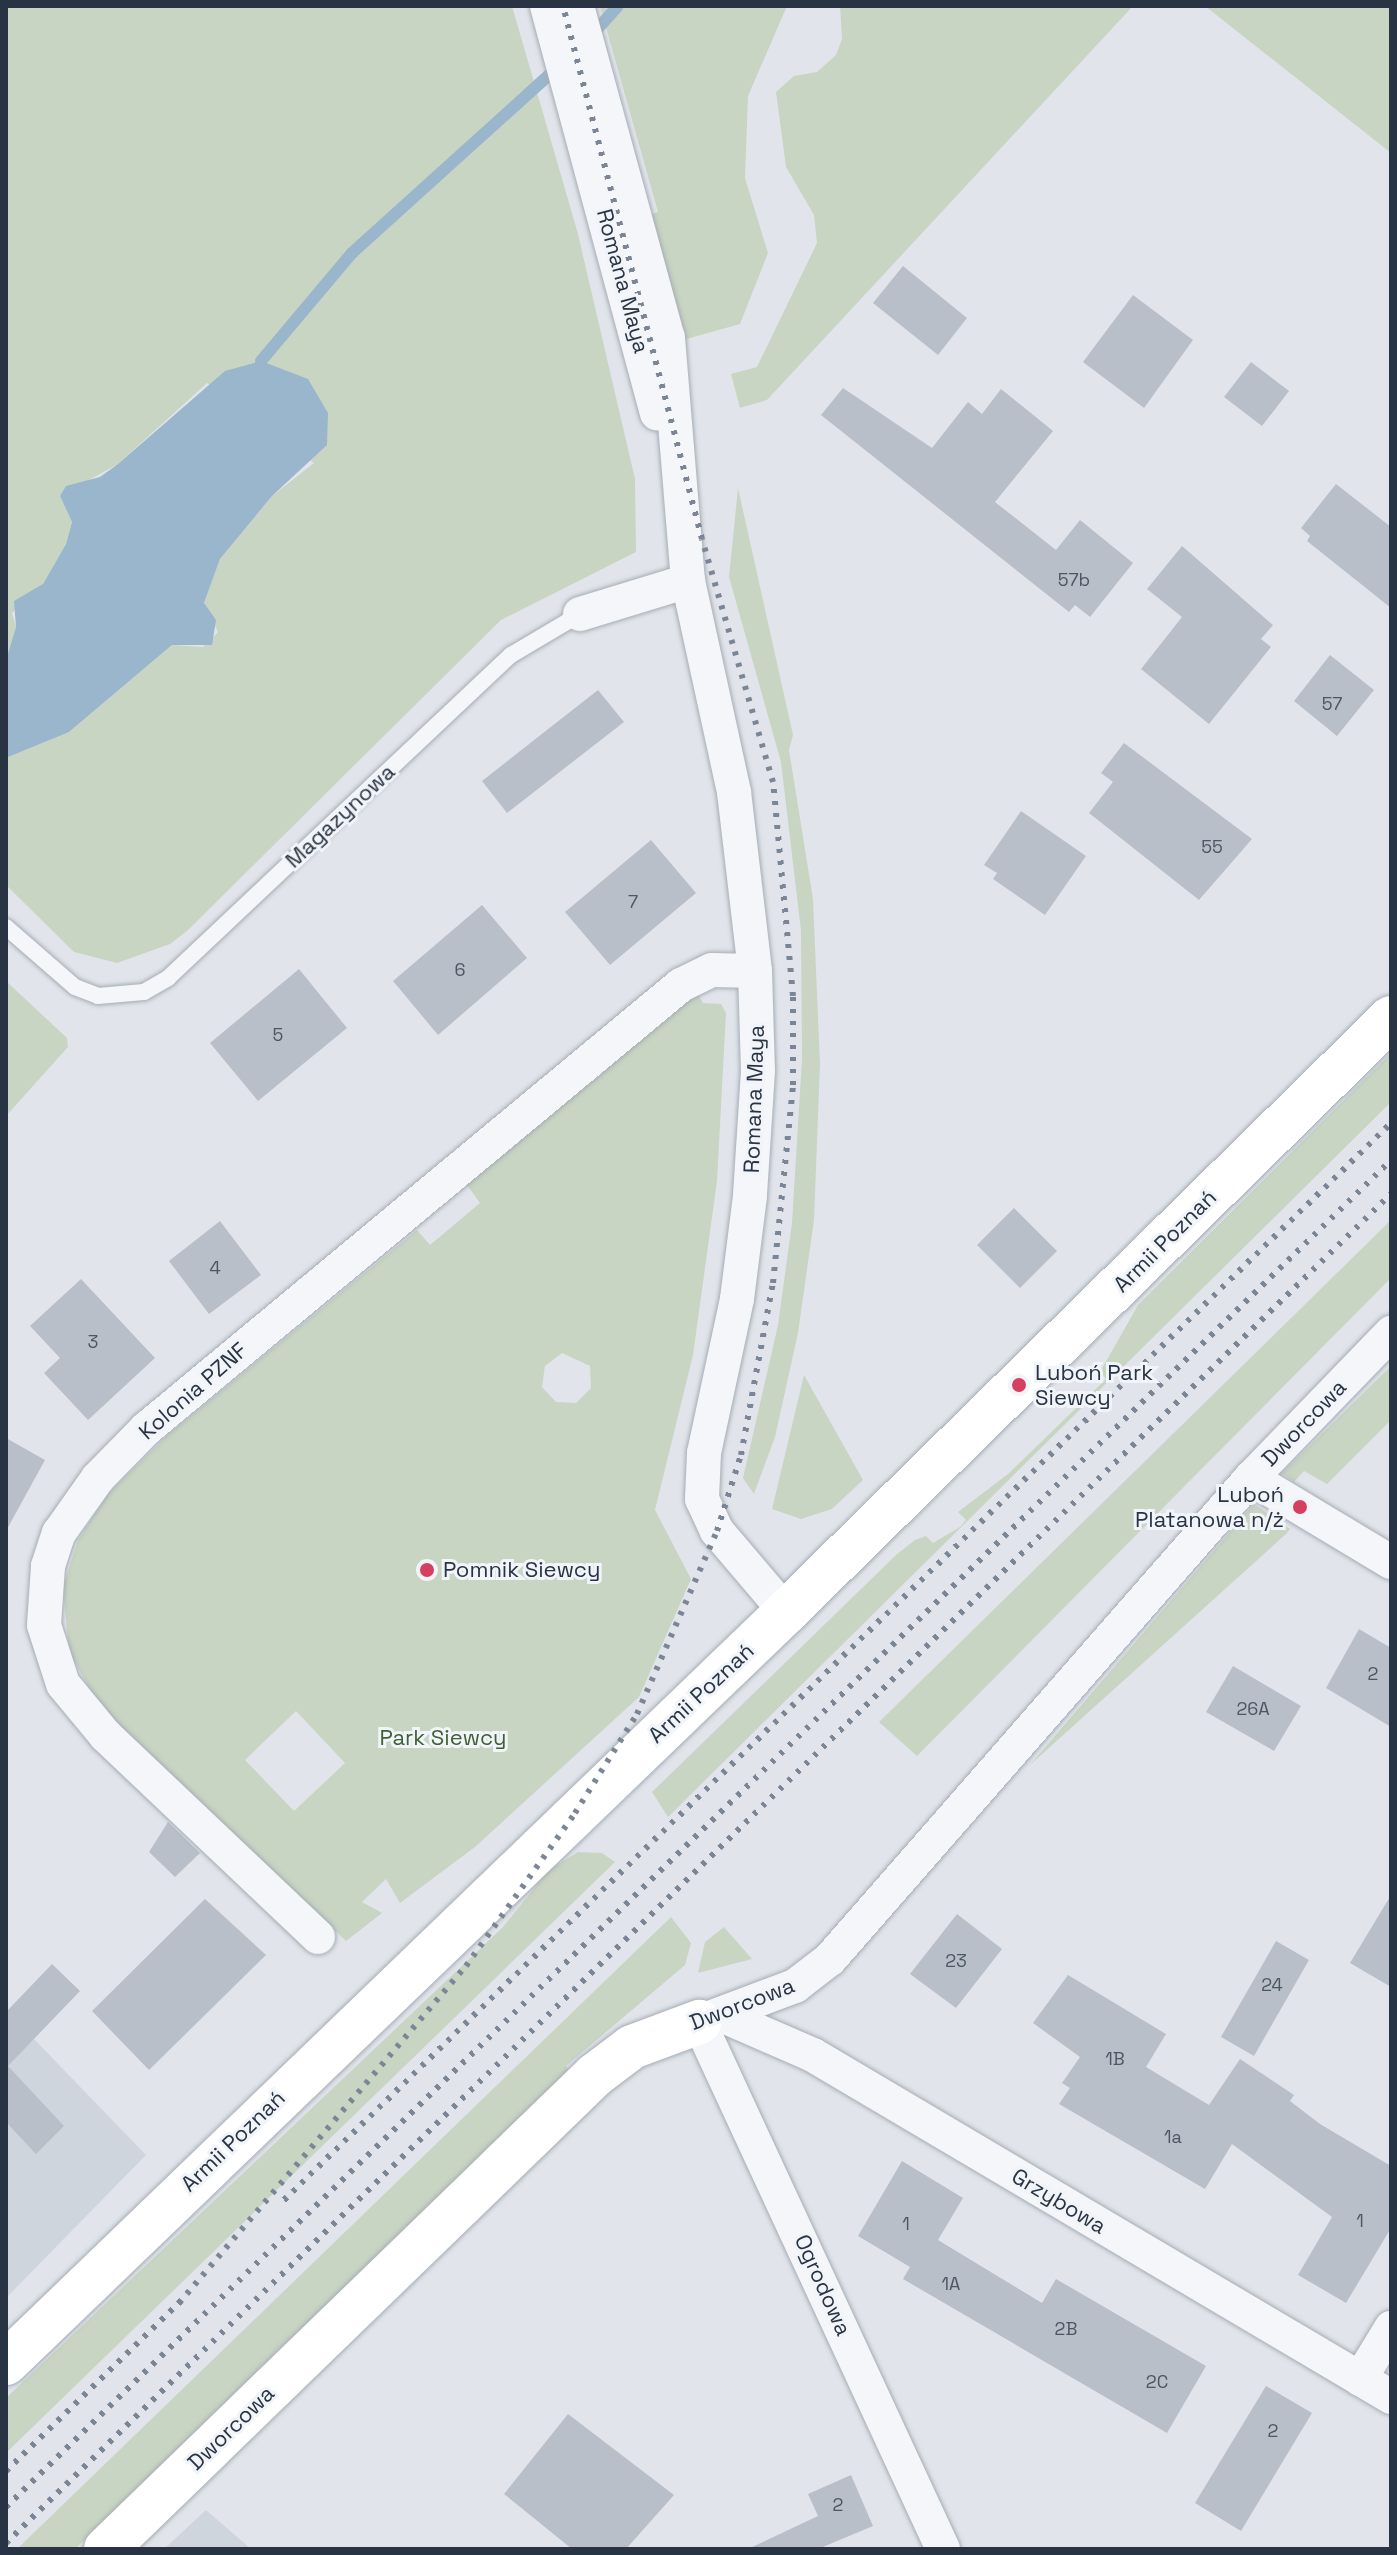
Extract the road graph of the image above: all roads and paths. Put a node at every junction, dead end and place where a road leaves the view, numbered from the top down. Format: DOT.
graph roads {
  1 [pos="547,6"];
  2 [pos="577,6"];
  3 [pos="617,204"];
  4 [pos="687,570"];
  5 [pos="580,614"];
  6 [pos="6,927"];
  7 [pos="755,971"];
  8 [pos="1391,1018"];
  9 [pos="1391,1333"];
  10 [pos="1251,1478"];
  11 [pos="1391,1562"];
  12 [pos="786,1612"];
  13 [pos="318,1937"];
  14 [pos="710,2018"];
  15 [pos="1391,2328"];
  16 [pos="6,2363"];
  17 [pos="1360,2379"];
  18 [pos="1391,2397"];
  19 [pos="106,2549"];
  20 [pos="943,2549"];
  1 -- 3 [label="street, Romana Maya"];
  2 -- 3 [label="street, Romana Maya"];
  3 -- 4 [label="street, Romana Maya"];
  4 -- 5 [label="street, Magazynowa"];
  4 -- 7 [label="street, Romana Maya"];
  5 -- 6 [label="lane, Magazynowa"];
  7 -- 12 [label="street, Romana Maya"];
  7 -- 13 [label="street, Kolonia PZNF"];
  8 -- 12 [label="main road, Armii Poznań"];
  9 -- 10 [label="street, Dworcowa"];
  10 -- 11 [label="street"];
  10 -- 14 [label="street, Dworcowa"];
  12 -- 16 [label="main road, Armii Poznań"];
  14 -- 17 [label="street, Grzybowa"];
  14 -- 19 [label="main road, Dworcowa"];
  14 -- 20 [label="street, Ogrodowa"];
  15 -- 17 [label="street"];
  17 -- 18 [label="street, Grzybowa"];
}
